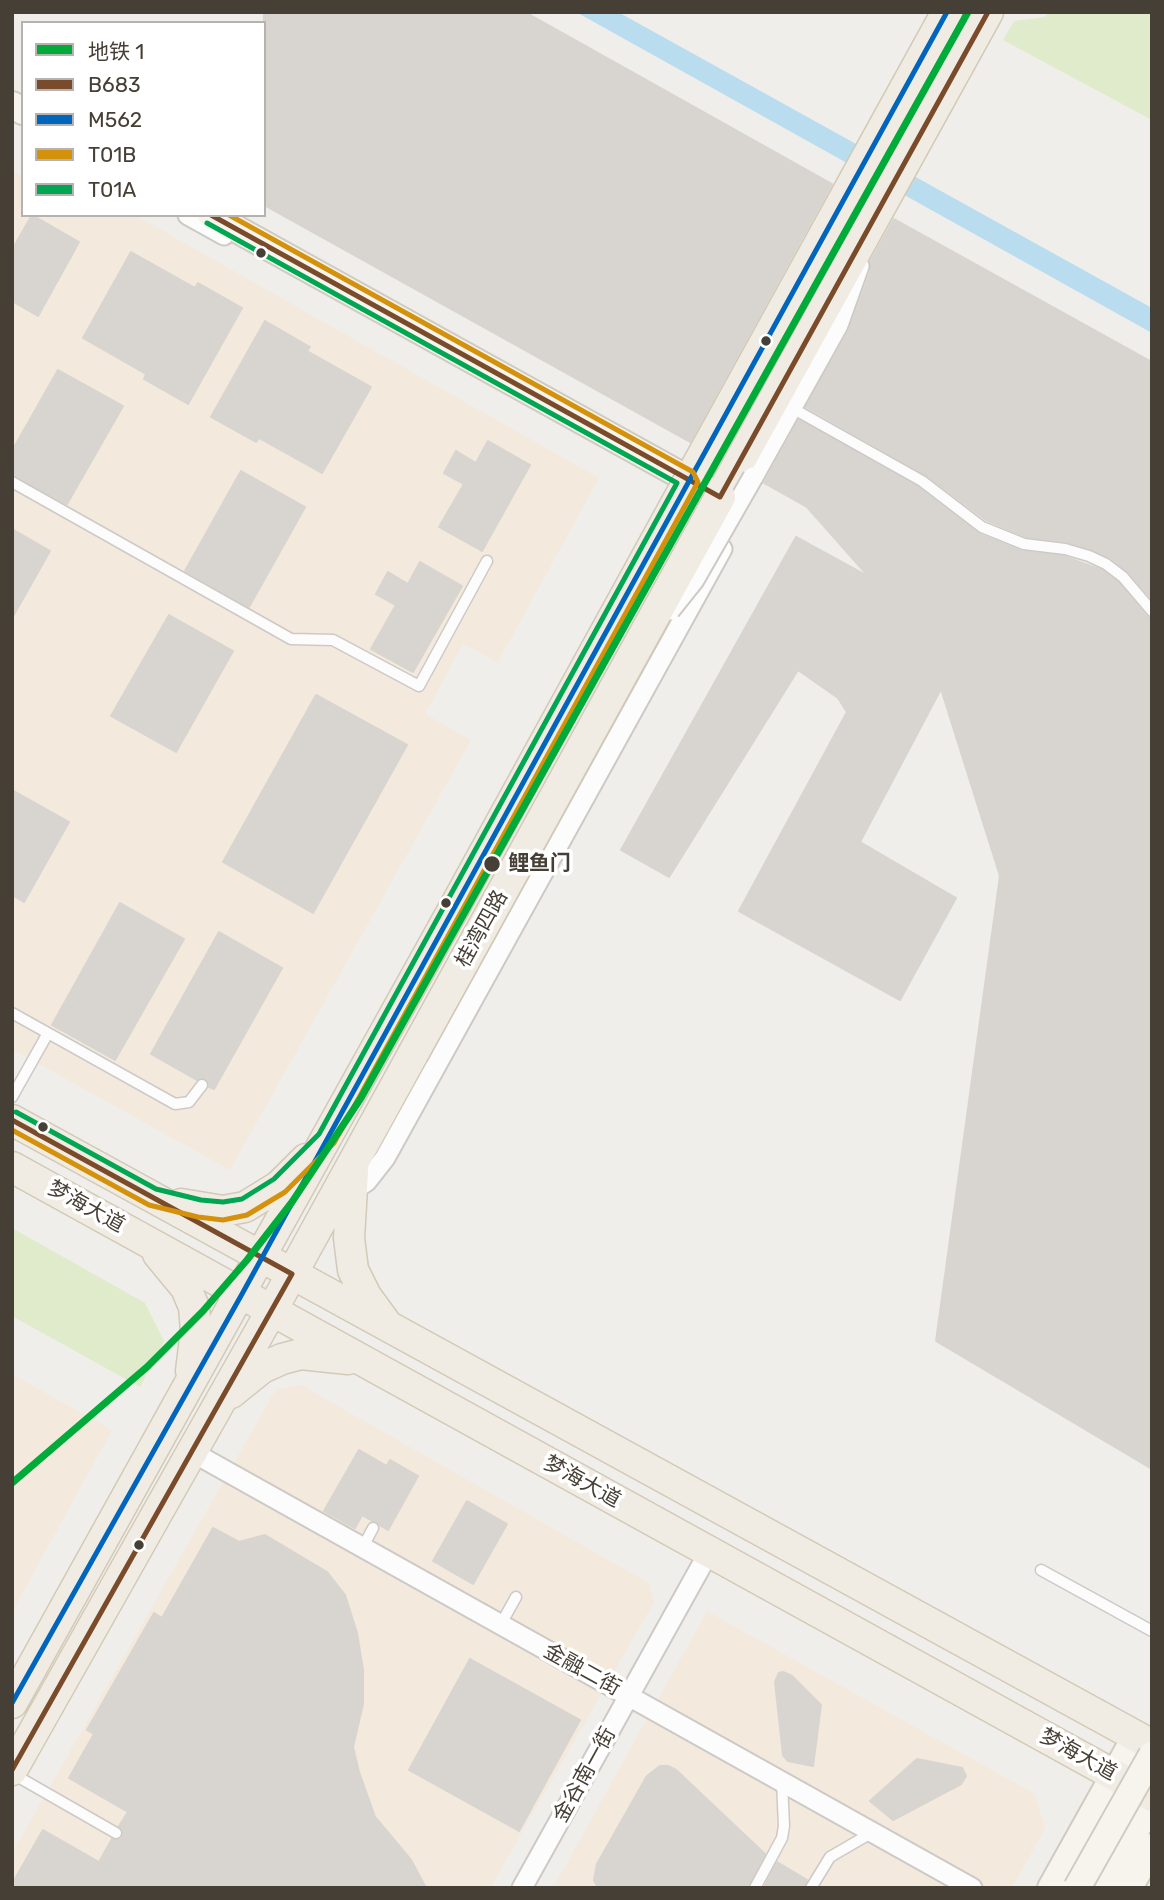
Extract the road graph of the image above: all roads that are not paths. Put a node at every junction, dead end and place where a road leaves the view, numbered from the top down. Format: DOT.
graph roads {
  1 [pos="946,12"];
  2 [pos="988,12"];
  3 [pos="192,217"];
  4 [pos="215,217"];
  5 [pos="875,218"];
  6 [pos="792,408"];
  7 [pos="745,472"];
  8 [pos="689,480"];
  9 [pos="12,482"];
  10 [pos="728,502"];
  11 [pos="487,561"];
  12 [pos="1152,611"];
  13 [pos="12,1013"];
  14 [pos="48,1033"];
  15 [pos="202,1085"];
  16 [pos="12,1097"];
  17 [pos="12,1120"];
  18 [pos="326,1139"];
  19 [pos="12,1167"];
  20 [pos="153,1197"];
  21 [pos="341,1199"];
  22 [pos="146,1241"];
  23 [pos="262,1257"];
  24 [pos="292,1274"];
  25 [pos="242,1293"];
  26 [pos="272,1310"];
  27 [pos="389,1326"];
  28 [pos="368,1363"];
  29 [pos="189,1388"];
  30 [pos="218,1405"];
  31 [pos="192,1451"];
  32 [pos="373,1528"];
  33 [pos="363,1547"];
  34 [pos="709,1552"];
  35 [pos="1041,1570"];
  36 [pos="516,1597"];
  37 [pos="501,1624"];
  38 [pos="1152,1631"];
  39 [pos="629,1696"];
  40 [pos="12,1703"];
  41 [pos="1146,1745"];
  42 [pos="12,1772"];
  43 [pos="1114,1775"];
  44 [pos="782,1781"];
  45 [pos="1152,1796"];
  46 [pos="1152,1801"];
  47 [pos="873,1832"];
  48 [pos="116,1833"];
  49 [pos="1152,1847"];
  50 [pos="527,1886"];
  51 [pos="755,1888"];
  52 [pos="811,1888"];
  53 [pos="972,1888"];
  54 [pos="1051,1888"];
  55 [pos="1077,1888"];
  56 [pos="1103,1888"];
  57 [pos="1129,1888"];
  1 -- 8 [label="main road, 桂湾四路"];
  2 -- 5 [label="main road, 桂湾四路"];
  3 -- 21 [label="street"];
  4 -- 8 [label="street"];
  5 -- 6 [label="street"];
  5 -- 7 [label="main road, 桂湾四路"];
  6 -- 7 [label="street"];
  6 -- 12 [label="lane"];
  7 -- 10 [label="main road, 桂湾四路"];
  8 -- 10 [label="street"];
  8 -- 18 [label="main road, 桂湾四路, bridge"];
  9 -- 11 [label="lane"];
  10 -- 21 [label="main road, 桂湾四路, bridge"];
  13 -- 14 [label="lane"];
  14 -- 15 [label="lane"];
  14 -- 16 [label="lane"];
  17 -- 20 [label="main road, 梦海大道"];
  18 -- 20 [label="main road"];
  18 -- 23 [label="main road, 桂湾四路"];
  19 -- 22 [label="main road, 梦海大道"];
  20 -- 23 [label="main road, 梦海大道"];
  21 -- 24 [label="main road, 桂湾四路"];
  21 -- 27 [label="main road"];
  22 -- 25 [label="main road, 梦海大道"];
  22 -- 29 [label="main road"];
  23 -- 24 [label="main road, 梦海大道"];
  23 -- 25 [label="main road, 桂湾四路"];
  24 -- 26 [label="main road, 桂湾四路"];
  24 -- 27 [label="main road, 梦海大道"];
  25 -- 26 [label="main road, 梦海大道"];
  25 -- 29 [label="main road, 桂湾四路"];
  26 -- 28 [label="main road, 梦海大道"];
  26 -- 30 [label="main road, 桂湾四路"];
  27 -- 41 [label="main road, 梦海大道"];
  28 -- 30 [label="main road"];
  28 -- 34 [label="main road, 梦海大道"];
  29 -- 40 [label="main road, 桂湾四路"];
  30 -- 31 [label="main road, 桂湾四路"];
  31 -- 33 [label="street, 金融二街"];
  31 -- 42 [label="main road, 桂湾四路"];
  32 -- 33 [label="lane"];
  33 -- 37 [label="street, 金融二街"];
  34 -- 39 [label="street, 金谷南一街"];
  34 -- 43 [label="main road, 梦海大道"];
  35 -- 38 [label="lane"];
  36 -- 37 [label="lane"];
  37 -- 39 [label="street, 金融二街"];
  39 -- 44 [label="street, 金融二街"];
  39 -- 50 [label="street, 金谷南一街"];
  41 -- 43 [label="street"];
  41 -- 55 [label="street, bridge"];
  42 -- 48 [label="lane"];
  43 -- 45 [label="main road, 梦海大道"];
  43 -- 54 [label="street"];
  44 -- 47 [label="street, 金融二街"];
  44 -- 51 [label="lane"];
  46 -- 56 [label="street"];
  47 -- 52 [label="lane"];
  47 -- 53 [label="street, 金融二街"];
  49 -- 57 [label="street"];
}
